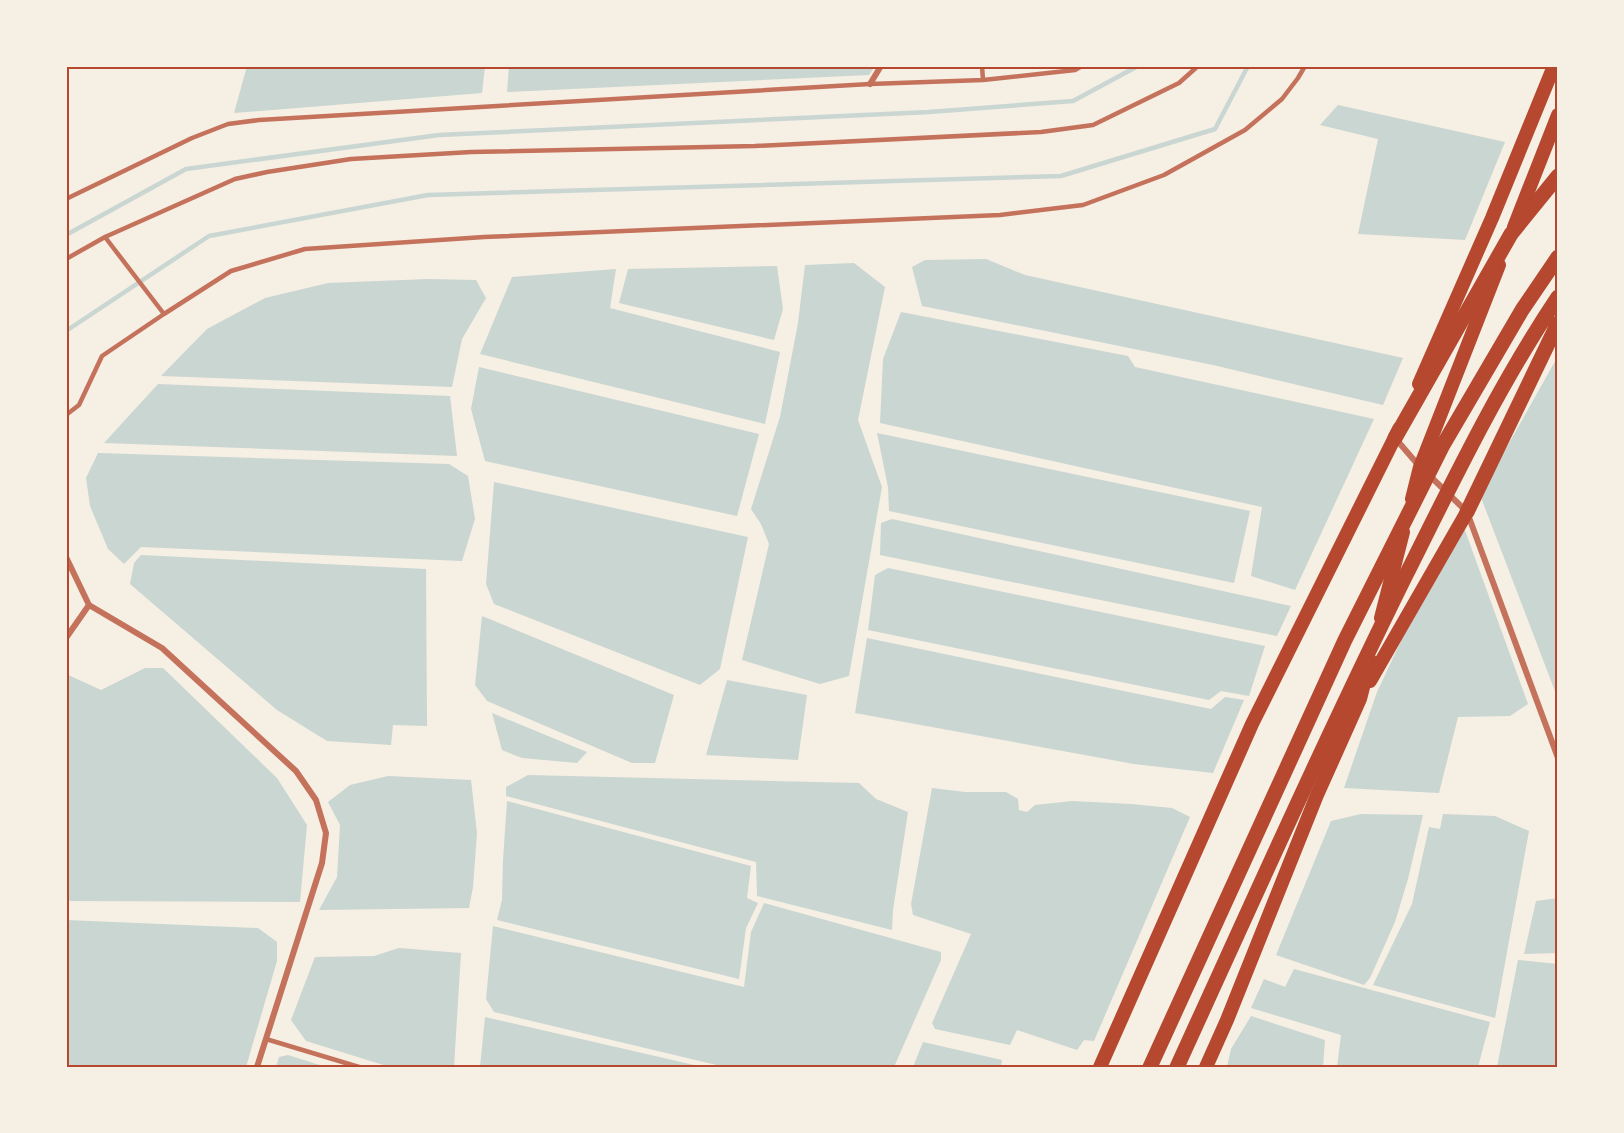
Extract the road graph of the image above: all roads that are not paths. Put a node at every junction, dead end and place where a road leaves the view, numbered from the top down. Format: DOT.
graph roads {
  1 [pos="881,66"];
  2 [pos="982,66"];
  3 [pos="1082,66"];
  4 [pos="1198,66"];
  5 [pos="1305,66"];
  6 [pos="1554,66"];
  7 [pos="983,80"];
  8 [pos="870,84"];
  9 [pos="1558,115"];
  10 [pos="1558,176"];
  11 [pos="66,199"];
  12 [pos="1511,234"];
  13 [pos="105,237"];
  14 [pos="1558,257"];
  15 [pos="66,259"];
  16 [pos="1558,297"];
  17 [pos="164,314"];
  18 [pos="1558,323"];
  19 [pos="66,416"];
  20 [pos="1395,438"];
  21 [pos="1420,467"];
  22 [pos="1467,512"];
  23 [pos="66,557"];
  24 [pos="89,605"];
  25 [pos="66,638"];
  26 [pos="1360,699"];
  27 [pos="1558,758"];
  28 [pos="266,1038"];
  29 [pos="257,1067"];
  30 [pos="359,1067"];
  31 [pos="1100,1067"];
  32 [pos="1150,1067"];
  33 [pos="1176,1067"];
  34 [pos="1206,1067"];
  1 -- 8 [label="street"];
  2 -- 7 [label="lane"];
  3 -- 7 [label="lane"];
  4 -- 13 [label="lane"];
  5 -- 17 [label="lane"];
  6 -- 20 [label="main road"];
  7 -- 8 [label="lane"];
  8 -- 11 [label="lane"];
  9 -- 12 [label="main road"];
  10 -- 12 [label="highway"];
  12 -- 20 [label="highway"];
  12 -- 21 [label="main road"];
  13 -- 15 [label="lane"];
  13 -- 17 [label="lane"];
  14 -- 32 [label="highway"];
  16 -- 33 [label="highway"];
  17 -- 19 [label="lane"];
  18 -- 22 [label="highway"];
  20 -- 21 [label="street"];
  20 -- 31 [label="main road"];
  21 -- 22 [label="street"];
  21 -- 26 [label="main road"];
  22 -- 26 [label="main road"];
  22 -- 27 [label="street"];
  23 -- 24 [label="street"];
  24 -- 25 [label="street"];
  24 -- 28 [label="street"];
  26 -- 34 [label="main road"];
  28 -- 29 [label="street"];
  28 -- 30 [label="lane"];
}
